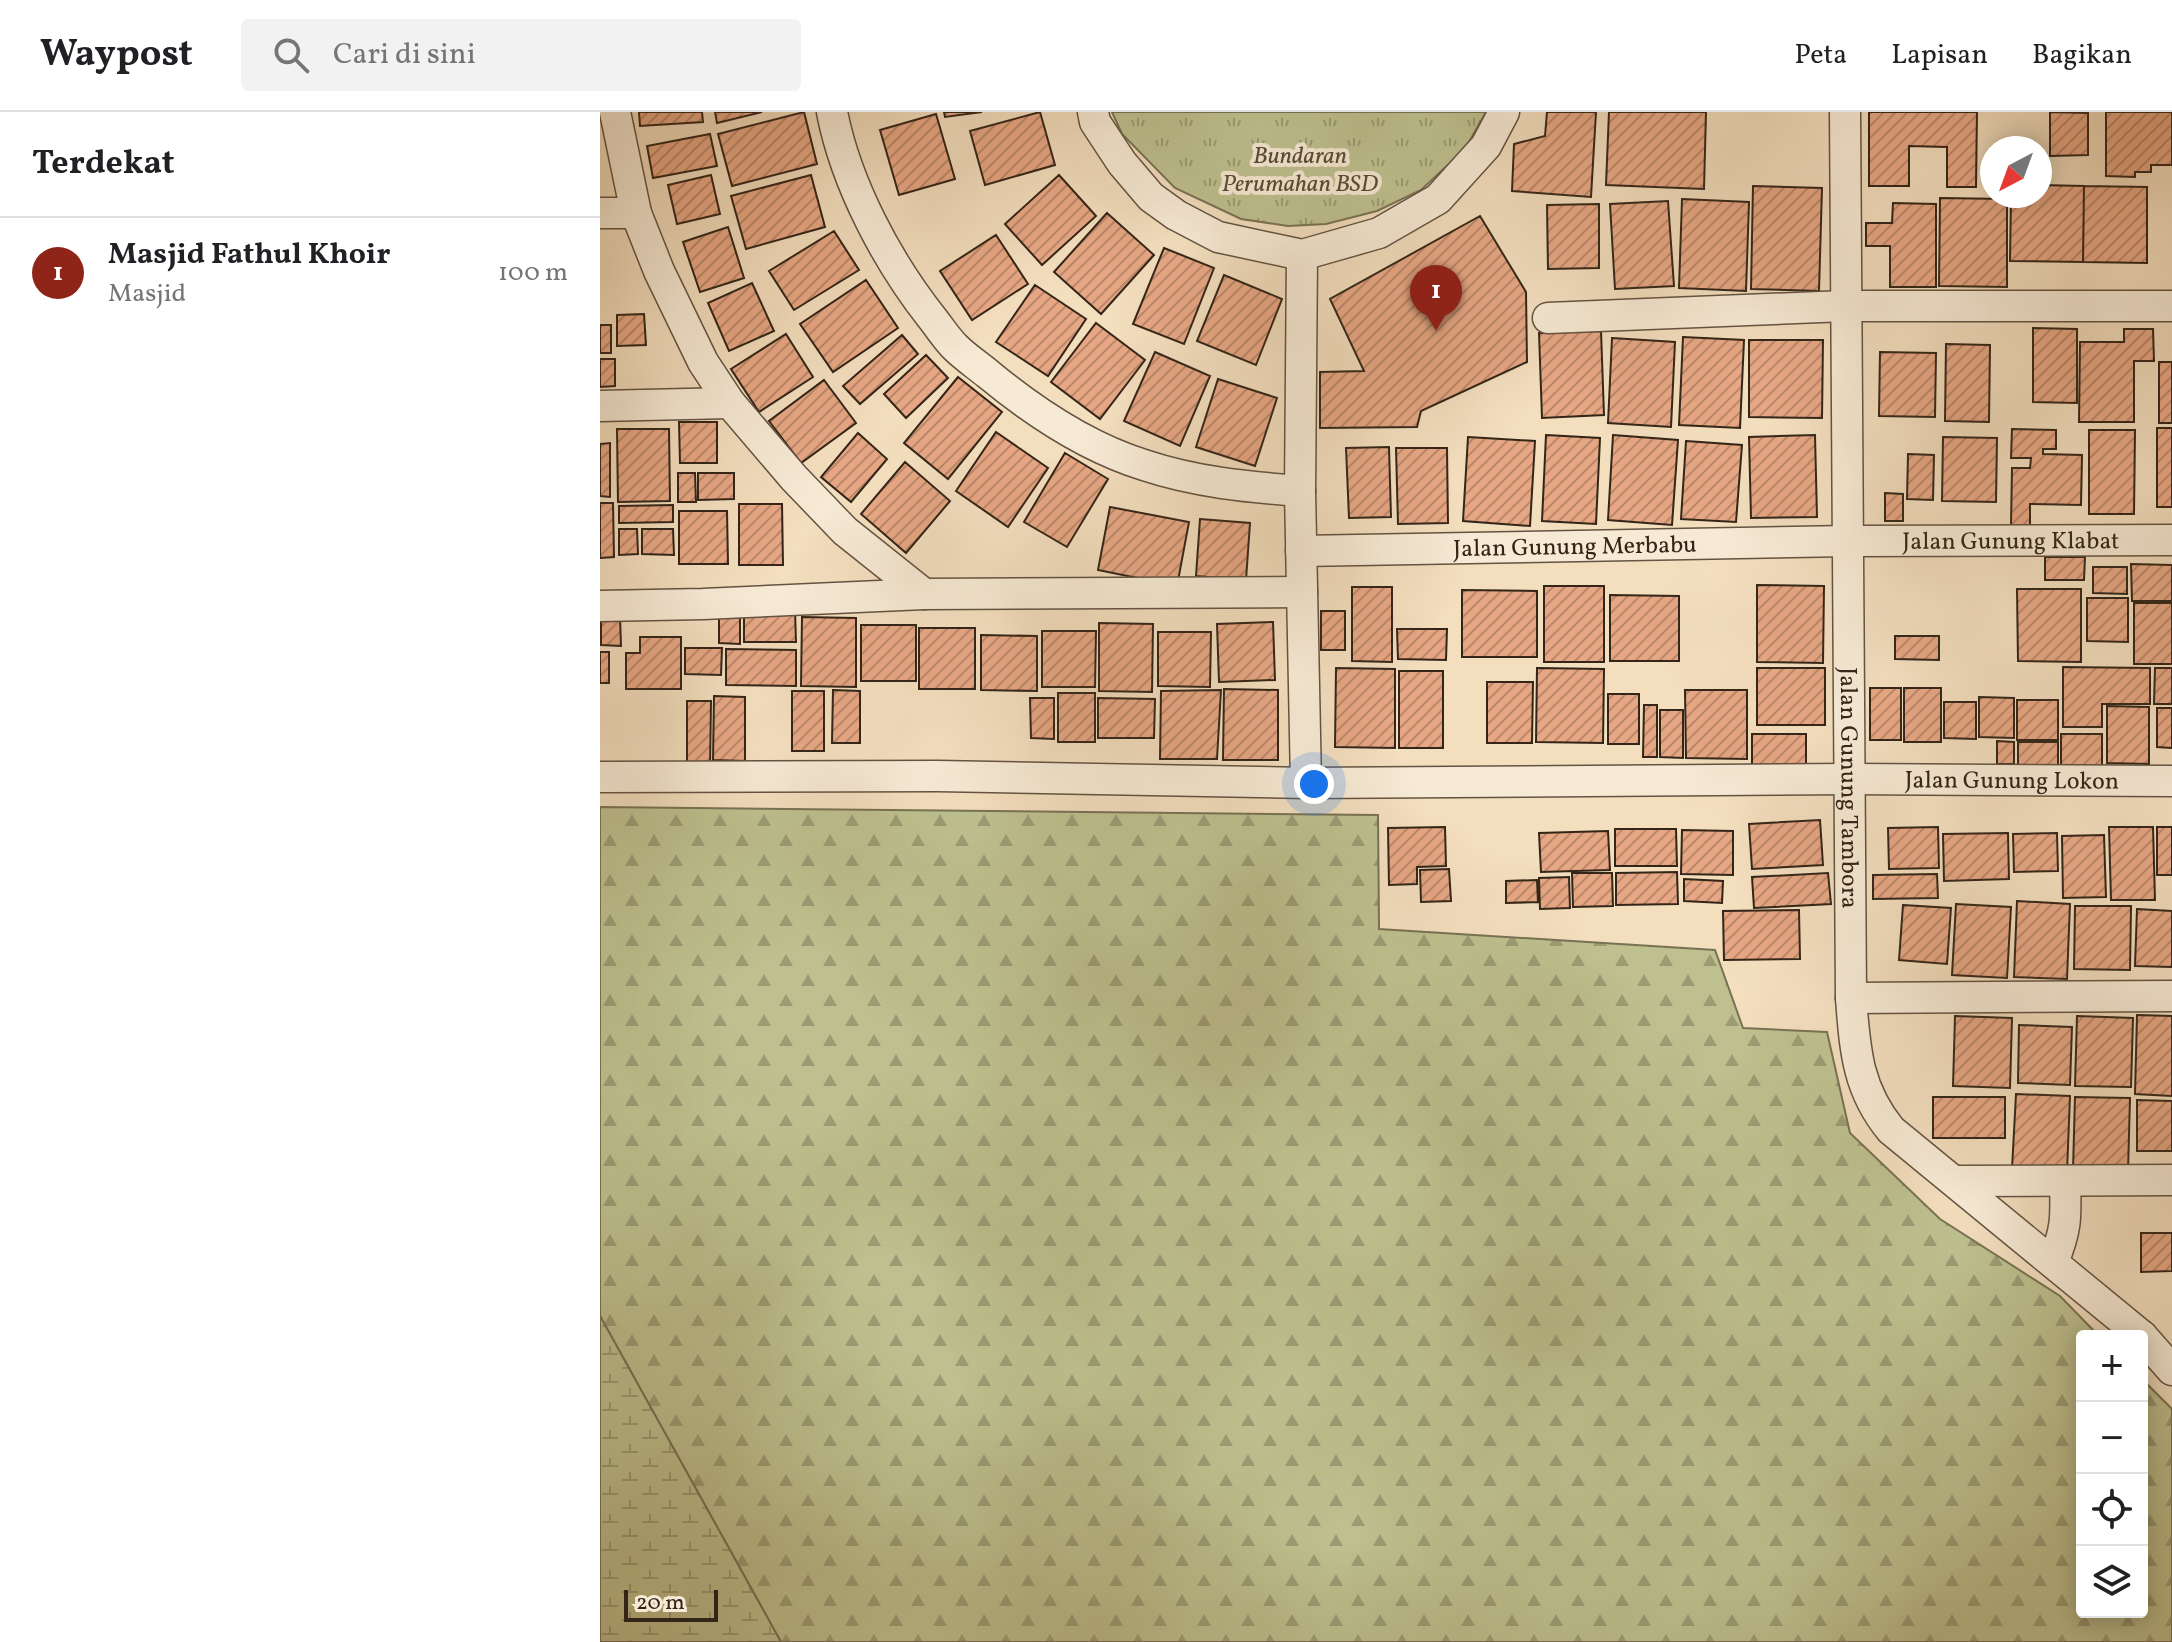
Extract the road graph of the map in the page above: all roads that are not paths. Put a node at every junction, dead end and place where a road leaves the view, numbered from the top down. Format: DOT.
graph roads {
  1 [pos="615,112"];
  2 [pos="832,112"];
  3 [pos="1093,112"];
  4 [pos="1504,112"];
  5 [pos="1845,112"];
  6 [pos="600,213"];
  7 [pos="636,213"];
  8 [pos="1302,255"];
  9 [pos="1845,306"];
  10 [pos="2172,306"];
  11 [pos="1548,318"];
  12 [pos="730,403"];
  13 [pos="600,406"];
  14 [pos="1300,491"];
  15 [pos="2172,540"];
  16 [pos="1848,541"];
  17 [pos="1301,551"];
  18 [pos="1302,592"];
  19 [pos="924,594"];
  20 [pos="600,606"];
  21 [pos="600,777"];
  22 [pos="1850,779"];
  23 [pos="2172,781"];
  24 [pos="1306,783"];
  25 [pos="2172,996"];
  26 [pos="1851,998"];
  27 [pos="2172,1180"];
  28 [pos="1954,1181"];
  29 [pos="2065,1181"];
  30 [pos="2053,1262"];
  31 [pos="2135,1330"];
  32 [pos="2148,1343"];
  33 [pos="2172,1370"];
  1 -- 7 [label="street"];
  2 -- 14 [label="street"];
  3 -- 8 [label="street"];
  4 -- 8 [label="street"];
  5 -- 9 [label="street, Jalan Gunung Tambora"];
  6 -- 7 [label="street"];
  7 -- 12 [label="street"];
  8 -- 14 [label="street"];
  9 -- 10 [label="street"];
  9 -- 11 [label="street"];
  9 -- 16 [label="street, Jalan Gunung Tambora"];
  12 -- 13 [label="street"];
  12 -- 19 [label="street"];
  14 -- 17 [label="street"];
  15 -- 16 [label="street, Jalan Gunung Klabat"];
  16 -- 17 [label="street, Jalan Gunung Merbabu"];
  16 -- 22 [label="street, Jalan Gunung Tambora"];
  17 -- 18 [label="street"];
  18 -- 19 [label="street"];
  18 -- 24 [label="street"];
  19 -- 20 [label="street"];
  21 -- 24 [label="street, Jalan Gunung Lokon"];
  22 -- 23 [label="street, Jalan Gunung Lokon"];
  22 -- 24 [label="street, Jalan Gunung Lokon"];
  22 -- 26 [label="street, Jalan Gunung Tambora"];
  25 -- 26 [label="street"];
  26 -- 28 [label="street, Jalan Gunung Tambora"];
  27 -- 29 [label="street"];
  28 -- 29 [label="street"];
  28 -- 30 [label="street, Jalan Gunung Tambora"];
  29 -- 30 [label="street"];
  30 -- 31 [label="street, Jalan Gunung Tambora"];
  32 -- 33 [label="street, Jalan Gunung Tambora"];
}
